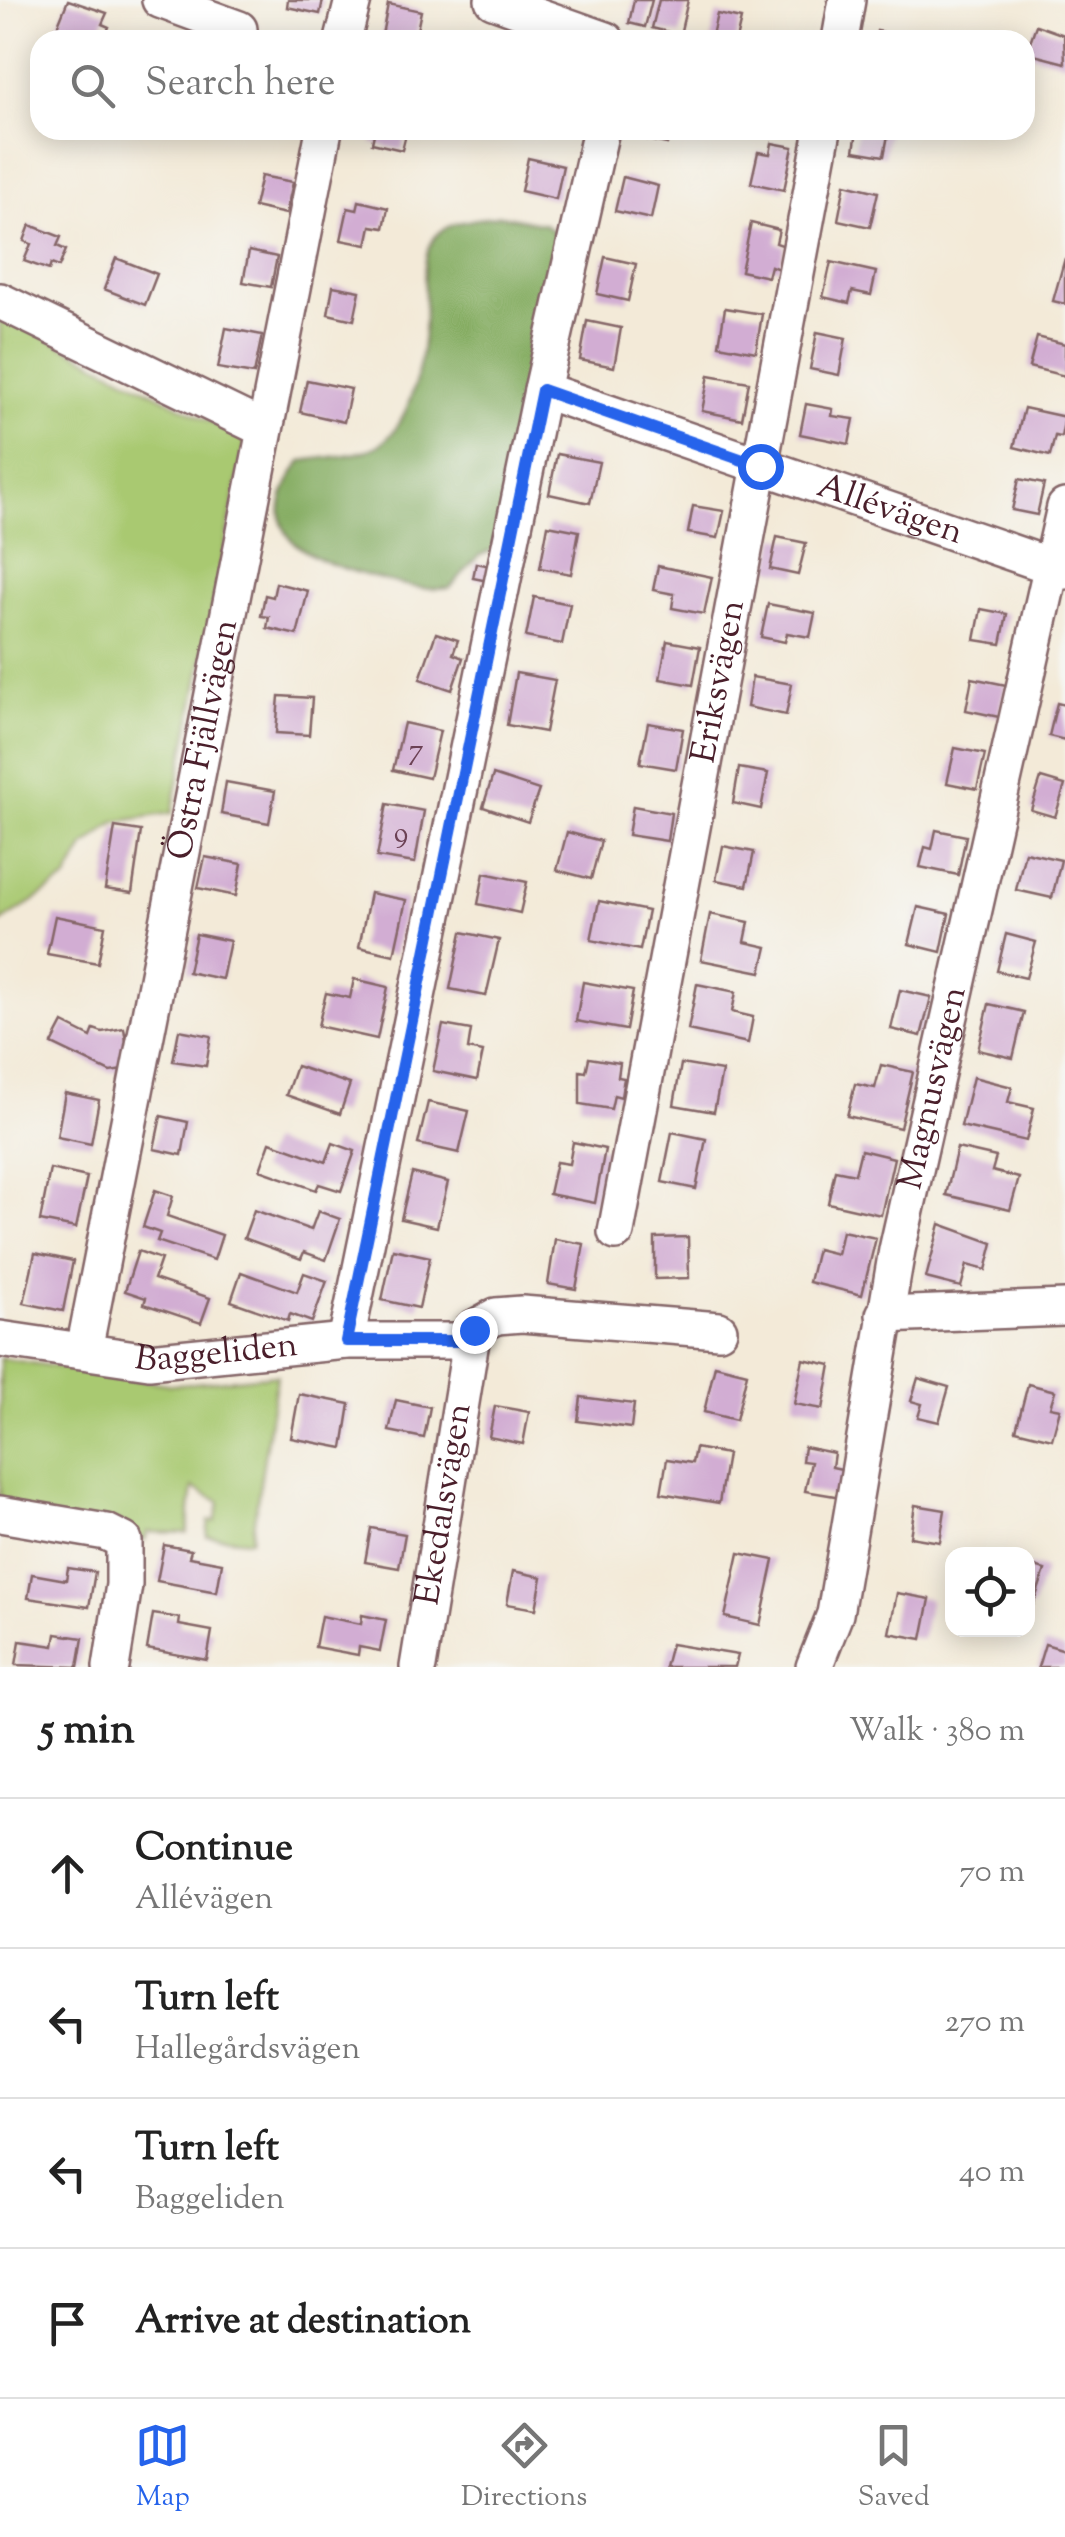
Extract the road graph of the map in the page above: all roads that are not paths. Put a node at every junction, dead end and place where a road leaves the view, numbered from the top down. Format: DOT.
graph roads {
  1 [pos="160,0"];
  2 [pos="353,0"];
  3 [pos="493,0"];
  4 [pos="847,0"];
  5 [pos="239,29"];
  6 [pos="346,30"];
  7 [pos="578,30"];
  8 [pos="842,30"];
  9 [pos="322,140"];
  10 [pos="599,140"];
  11 [pos="821,140"];
  12 [pos="0,301"];
  13 [pos="542,390"];
  14 [pos="264,429"];
  15 [pos="760,466"];
  16 [pos="1065,507"];
  17 [pos="1058,569"];
  18 [pos="616,1232"];
  19 [pos="1065,1308"];
  20 [pos="884,1315"];
  21 [pos="719,1330"];
  22 [pos="0,1339"];
  23 [pos="346,1341"];
  24 [pos="468,1341"];
  25 [pos="84,1350"];
  26 [pos="0,1514"];
  27 [pos="111,1667"];
  28 [pos="418,1667"];
  29 [pos="814,1667"];
  1 -- 5 [label="street"];
  2 -- 6 [label="street"];
  3 -- 7 [label="street"];
  4 -- 8 [label="street"];
  9 -- 14 [label="street, Östra Fjällvägen"];
  10 -- 13 [label="street"];
  11 -- 15 [label="street, Eriksvägen"];
  12 -- 14 [label="street"];
  13 -- 15 [label="street, Allévägen"];
  13 -- 23 [label="street"];
  14 -- 25 [label="street, Östra Fjällvägen"];
  15 -- 17 [label="street, Allévägen"];
  15 -- 18 [label="street, Eriksvägen"];
  16 -- 17 [label="street, Magnusvägen"];
  17 -- 20 [label="street, Magnusvägen"];
  19 -- 20 [label="street"];
  20 -- 29 [label="street, Magnusvägen"];
  21 -- 24 [label="street"];
  22 -- 25 [label="street, Baggeliden"];
  23 -- 24 [label="street, Baggeliden"];
  23 -- 25 [label="street, Baggeliden"];
  24 -- 28 [label="street, Ekedalsvägen"];
  26 -- 27 [label="street"];
}
